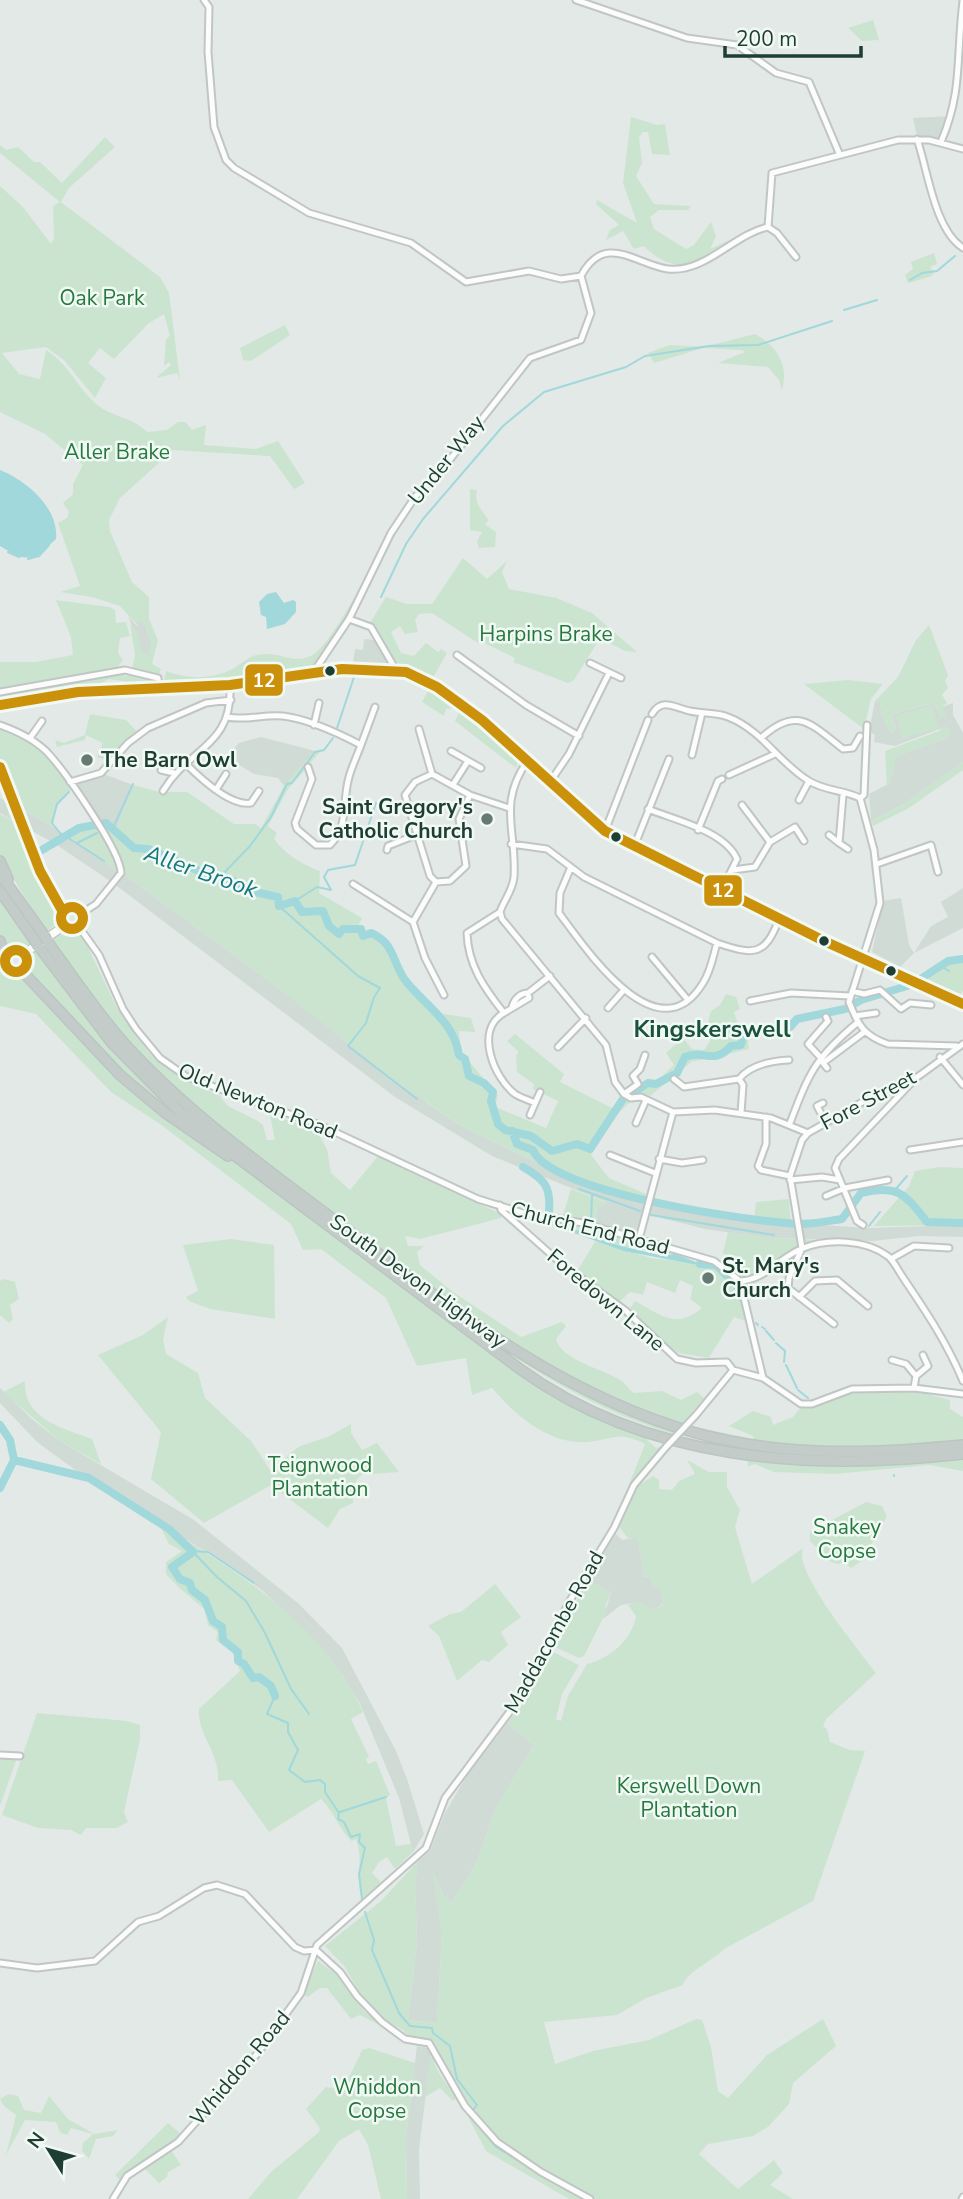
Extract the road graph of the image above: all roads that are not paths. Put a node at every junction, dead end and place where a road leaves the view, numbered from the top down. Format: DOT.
graph roads {
  1 [pos="204,0"];
  2 [pos="576,0"];
  3 [pos="963,1"];
  4 [pos="917,139"];
  5 [pos="929,140"];
  6 [pos="941,142"];
  7 [pos="963,149"];
  8 [pos="921,151"];
  9 [pos="839,153"];
  10 [pos="768,227"];
  11 [pos="963,248"];
  12 [pos="796,257"];
  13 [pos="581,276"];
  14 [pos="349,619"];
  15 [pos="457,655"];
  16 [pos="590,663"];
  17 [pos="396,670"];
  18 [pos="609,673"];
  19 [pos="312,675"];
  20 [pos="621,678"];
  21 [pos="230,685"];
  22 [pos="159,687"];
  23 [pos="0,692"];
  24 [pos="230,700"];
  25 [pos="319,703"];
  26 [pos="0,705"];
  27 [pos="375,707"];
  28 [pos="702,713"];
  29 [pos="227,717"];
  30 [pos="42,720"];
  31 [pos="0,725"];
  32 [pos="314,725"];
  33 [pos="867,725"];
  34 [pos="419,729"];
  35 [pos="579,736"];
  36 [pos="860,736"];
  37 [pos="761,737"];
  38 [pos="30,738"];
  39 [pos="361,745"];
  40 [pos="451,751"];
  41 [pos="775,754"];
  42 [pos="692,755"];
  43 [pos="669,759"];
  44 [pos="528,760"];
  45 [pos="468,761"];
  46 [pos="185,763"];
  47 [pos="0,767"];
  48 [pos="308,767"];
  49 [pos="481,768"];
  50 [pos="161,770"];
  51 [pos="174,774"];
  52 [pos="226,774"];
  53 [pos="432,774"];
  54 [pos="729,775"];
  55 [pos="722,779"];
  56 [pos="808,781"];
  57 [pos="70,782"];
  58 [pos="550,782"];
  59 [pos="454,783"];
  60 [pos="217,789"];
  61 [pos="163,791"];
  62 [pos="259,791"];
  63 [pos="843,794"];
  64 [pos="470,795"];
  65 [pos="860,798"];
  66 [pos="799,800"];
  67 [pos="741,805"];
  68 [pos="509,808"];
  69 [pos="648,809"];
  70 [pos="698,830"];
  71 [pos="605,831"];
  72 [pos="416,835"];
  73 [pos="829,835"];
  74 [pos="804,841"];
  75 [pos="770,842"];
  76 [pos="839,843"];
  77 [pos="511,844"];
  78 [pos="634,847"];
  79 [pos="848,849"];
  80 [pos="387,850"];
  81 [pos="0,861"];
  82 [pos="877,864"];
  83 [pos="571,867"];
  84 [pos="733,870"];
  85 [pos="938,872"];
  86 [pos="0,874"];
  87 [pos="436,882"];
  88 [pos="353,884"];
  89 [pos="722,889"];
  90 [pos="0,891"];
  91 [pos="13,891"];
  92 [pos="62,912"];
  93 [pos="500,912"];
  94 [pos="82,913"];
  95 [pos="779,919"];
  96 [pos="413,922"];
  97 [pos="64,926"];
  98 [pos="79,927"];
  99 [pos="0,941"];
  100 [pos="41,941"];
  101 [pos="717,943"];
  102 [pos="25,953"];
  103 [pos="652,957"];
  104 [pos="864,959"];
  105 [pos="4,964"];
  106 [pos="22,971"];
  107 [pos="550,975"];
  108 [pos="623,991"];
  109 [pos="444,995"];
  110 [pos="851,999"];
  111 [pos="688,1000"];
  112 [pos="750,1001"];
  113 [pos="963,1003"];
  114 [pos="931,1005"];
  115 [pos="608,1008"];
  116 [pos="504,1013"];
  117 [pos="876,1013"];
  118 [pos="826,1017"];
  119 [pos="586,1018"];
  120 [pos="856,1019"];
  121 [pos="863,1033"];
  122 [pos="960,1045"];
  123 [pos="558,1047"];
  124 [pos="645,1055"];
  125 [pos="820,1057"];
  126 [pos="940,1057"];
  127 [pos="789,1060"];
  128 [pos="827,1068"];
  129 [pos="916,1078"];
  130 [pos="674,1079"];
  131 [pos="738,1079"];
  132 [pos="963,1085"];
  133 [pos="883,1091"];
  134 [pos="540,1093"];
  135 [pos="627,1096"];
  136 [pos="646,1100"];
  137 [pos="823,1102"];
  138 [pos="895,1102"];
  139 [pos="535,1103"];
  140 [pos="673,1112"];
  141 [pos="741,1113"];
  142 [pos="530,1115"];
  143 [pos="766,1117"];
  144 [pos="825,1121"];
  145 [pos="636,1122"];
  146 [pos="790,1123"];
  147 [pos="806,1134"];
  148 [pos="963,1143"];
  149 [pos="910,1150"];
  150 [pos="610,1155"];
  151 [pos="659,1158"];
  152 [pos="703,1160"];
  153 [pos="679,1163"];
  154 [pos="627,1164"];
  155 [pos="677,1171"];
  156 [pos="624,1172"];
  157 [pos="656,1173"];
  158 [pos="790,1178"];
  159 [pos="841,1180"];
  160 [pos="888,1180"];
  161 [pos="274,1185"];
  162 [pos="845,1188"];
  163 [pos="826,1196"];
  164 [pos="500,1205"];
  165 [pos="863,1225"];
  166 [pos="639,1239"];
  167 [pos="802,1247"];
  168 [pos="939,1247"];
  169 [pos="949,1248"];
  170 [pos="938,1255"];
  171 [pos="891,1259"];
  172 [pos="740,1281"];
  173 [pos="799,1297"];
  174 [pos="868,1306"];
  175 [pos="834,1324"];
  176 [pos="923,1355"];
  177 [pos="892,1360"];
  178 [pos="733,1370"];
  179 [pos="916,1376"];
  180 [pos="763,1378"];
  181 [pos="963,1381"];
  182 [pos="914,1388"];
  183 [pos="963,1394"];
  184 [pos="963,1445"];
  185 [pos="963,1454"];
  186 [pos="0,1755"];
  187 [pos="20,1756"];
  188 [pos="316,1950"];
  189 [pos="0,1963"];
  190 [pos="113,2199"];
  191 [pos="590,2199"];
  1 -- 13 [label="street"];
  2 -- 9 [label="street"];
  3 -- 6 [label="street"];
  4 -- 5 [label="street"];
  4 -- 8 [label="street"];
  4 -- 9 [label="street"];
  5 -- 6 [label="street"];
  5 -- 8 [label="street"];
  6 -- 7 [label="street"];
  8 -- 11 [label="street"];
  9 -- 10 [label="street"];
  10 -- 12 [label="street"];
  10 -- 13 [label="street"];
  13 -- 14 [label="street, Under Way"];
  14 -- 17 [label="street"];
  14 -- 19 [label="street, Under Way"];
  15 -- 35 [label="street"];
  16 -- 18 [label="street"];
  17 -- 19 [label="street"];
  17 -- 44 [label="street"];
  18 -- 20 [label="street"];
  18 -- 35 [label="street"];
  19 -- 21 [label="street"];
  21 -- 22 [label="street"];
  21 -- 24 [label="street"];
  22 -- 23 [label="street"];
  22 -- 26 [label="street"];
  24 -- 29 [label="street"];
  24 -- 57 [label="street"];
  25 -- 32 [label="street"];
  27 -- 39 [label="street"];
  28 -- 37 [label="street"];
  28 -- 42 [label="street"];
  28 -- 71 [label="street"];
  29 -- 32 [label="street"];
  29 -- 46 [label="street"];
  30 -- 38 [label="street"];
  31 -- 38 [label="street"];
  32 -- 39 [label="street"];
  33 -- 65 [label="street"];
  34 -- 53 [label="street"];
  35 -- 58 [label="street"];
  36 -- 37 [label="street"];
  37 -- 41 [label="street"];
  38 -- 57 [label="street"];
  39 -- 48 [label="street"];
  40 -- 45 [label="street"];
  41 -- 54 [label="street"];
  41 -- 56 [label="street"];
  43 -- 69 [label="street"];
  44 -- 58 [label="street"];
  44 -- 68 [label="street"];
  45 -- 49 [label="street"];
  45 -- 59 [label="street"];
  46 -- 51 [label="street"];
  46 -- 60 [label="street"];
  47 -- 92 [label="street"];
  50 -- 51 [label="street"];
  51 -- 61 [label="street"];
  52 -- 60 [label="street"];
  53 -- 59 [label="street"];
  53 -- 72 [label="street"];
  55 -- 70 [label="street"];
  56 -- 63 [label="street"];
  56 -- 66 [label="street"];
  57 -- 94 [label="street"];
  58 -- 71 [label="street"];
  59 -- 64 [label="street"];
  60 -- 62 [label="street"];
  63 -- 65 [label="street"];
  63 -- 76 [label="street"];
  64 -- 68 [label="street"];
  64 -- 87 [label="street"];
  65 -- 82 [label="street"];
  67 -- 75 [label="street"];
  68 -- 77 [label="street"];
  69 -- 70 [label="street"];
  69 -- 78 [label="street"];
  70 -- 84 [label="street"];
  71 -- 78 [label="street"];
  72 -- 80 [label="street"];
  72 -- 87 [label="street"];
  73 -- 76 [label="street"];
  74 -- 75 [label="street"];
  75 -- 84 [label="street"];
  76 -- 79 [label="street"];
  77 -- 83 [label="street"];
  77 -- 93 [label="street"];
  78 -- 89 [label="street"];
  81 -- 91 [label="highway"];
  82 -- 85 [label="street"];
  82 -- 104 [label="street"];
  83 -- 101 [label="street"];
  83 -- 108 [label="street"];
  84 -- 89 [label="street"];
  86 -- 91 [label="highway, South Devon Highway"];
  87 -- 96 [label="street"];
  88 -- 96 [label="street"];
  89 -- 95 [label="street"];
  90 -- 100 [label="highway, South Devon Highway"];
  91 -- 100 [label="highway, South Devon Highway"];
  92 -- 94 [label="street"];
  92 -- 97 [label="street"];
  93 -- 107 [label="street"];
  93 -- 116 [label="street"];
  94 -- 98 [label="street"];
  95 -- 101 [label="street"];
  95 -- 104 [label="street"];
  96 -- 109 [label="street"];
  97 -- 98 [label="street"];
  97 -- 102 [label="street"];
  98 -- 164 [label="street, Old Newton Road"];
  99 -- 105 [label="highway"];
  100 -- 161 [label="highway, South Devon Highway"];
  100 -- 184 [label="highway, South Devon Highway"];
  101 -- 111 [label="street"];
  102 -- 105 [label="street"];
  102 -- 106 [label="street"];
  103 -- 111 [label="street"];
  104 -- 110 [label="street"];
  104 -- 113 [label="street"];
  105 -- 106 [label="street"];
  106 -- 161 [label="highway"];
  107 -- 116 [label="street"];
  107 -- 119 [label="street"];
  108 -- 111 [label="street"];
  108 -- 115 [label="street"];
  110 -- 112 [label="street"];
  110 -- 114 [label="street"];
  110 -- 120 [label="street"];
  116 -- 139 [label="street"];
  117 -- 120 [label="street"];
  118 -- 125 [label="street"];
  119 -- 123 [label="street"];
  119 -- 135 [label="street"];
  120 -- 121 [label="street"];
  120 -- 125 [label="street"];
  121 -- 122 [label="street"];
  121 -- 128 [label="street"];
  122 -- 126 [label="street, Fore Street"];
  124 -- 135 [label="street"];
  125 -- 146 [label="street"];
  126 -- 129 [label="street, Fore Street"];
  126 -- 132 [label="street"];
  127 -- 131 [label="street"];
  129 -- 133 [label="street, Fore Street"];
  129 -- 138 [label="street"];
  130 -- 131 [label="street"];
  131 -- 141 [label="street"];
  133 -- 138 [label="street"];
  133 -- 144 [label="street, Fore Street"];
  134 -- 139 [label="street"];
  135 -- 136 [label="street"];
  136 -- 140 [label="street"];
  136 -- 145 [label="street"];
  137 -- 144 [label="street"];
  138 -- 159 [label="street"];
  139 -- 142 [label="street"];
  140 -- 141 [label="street"];
  140 -- 151 [label="street"];
  141 -- 143 [label="street"];
  143 -- 146 [label="street"];
  143 -- 158 [label="street"];
  144 -- 147 [label="street, Fore Street"];
  146 -- 147 [label="street"];
  147 -- 158 [label="street"];
  148 -- 149 [label="street"];
  150 -- 154 [label="street"];
  151 -- 153 [label="street"];
  151 -- 157 [label="street"];
  152 -- 153 [label="street"];
  153 -- 155 [label="street"];
  154 -- 156 [label="street"];
  154 -- 157 [label="street"];
  157 -- 166 [label="street"];
  158 -- 159 [label="street"];
  158 -- 167 [label="street"];
  159 -- 162 [label="street"];
  160 -- 162 [label="street"];
  161 -- 185 [label="highway, South Devon Highway"];
  162 -- 163 [label="street"];
  162 -- 165 [label="street"];
  164 -- 166 [label="street, Church End Road"];
  164 -- 178 [label="street, Foredown Lane"];
  166 -- 172 [label="street, Church End Road"];
  167 -- 171 [label="street"];
  167 -- 172 [label="street"];
  167 -- 173 [label="street"];
  168 -- 169 [label="street"];
  168 -- 170 [label="street"];
  168 -- 171 [label="street"];
  171 -- 181 [label="street"];
  172 -- 180 [label="street"];
  173 -- 174 [label="street"];
  173 -- 175 [label="street"];
  176 -- 179 [label="street"];
  177 -- 179 [label="street"];
  178 -- 180 [label="street, Foredown Lane"];
  178 -- 188 [label="street, Maddacombe Road, bridge"];
  179 -- 182 [label="street"];
  180 -- 182 [label="street, Foredown Lane"];
  182 -- 183 [label="street"];
  186 -- 187 [label="street"];
  188 -- 189 [label="street"];
  188 -- 190 [label="street, Whiddon Road"];
  188 -- 191 [label="street"];
}
